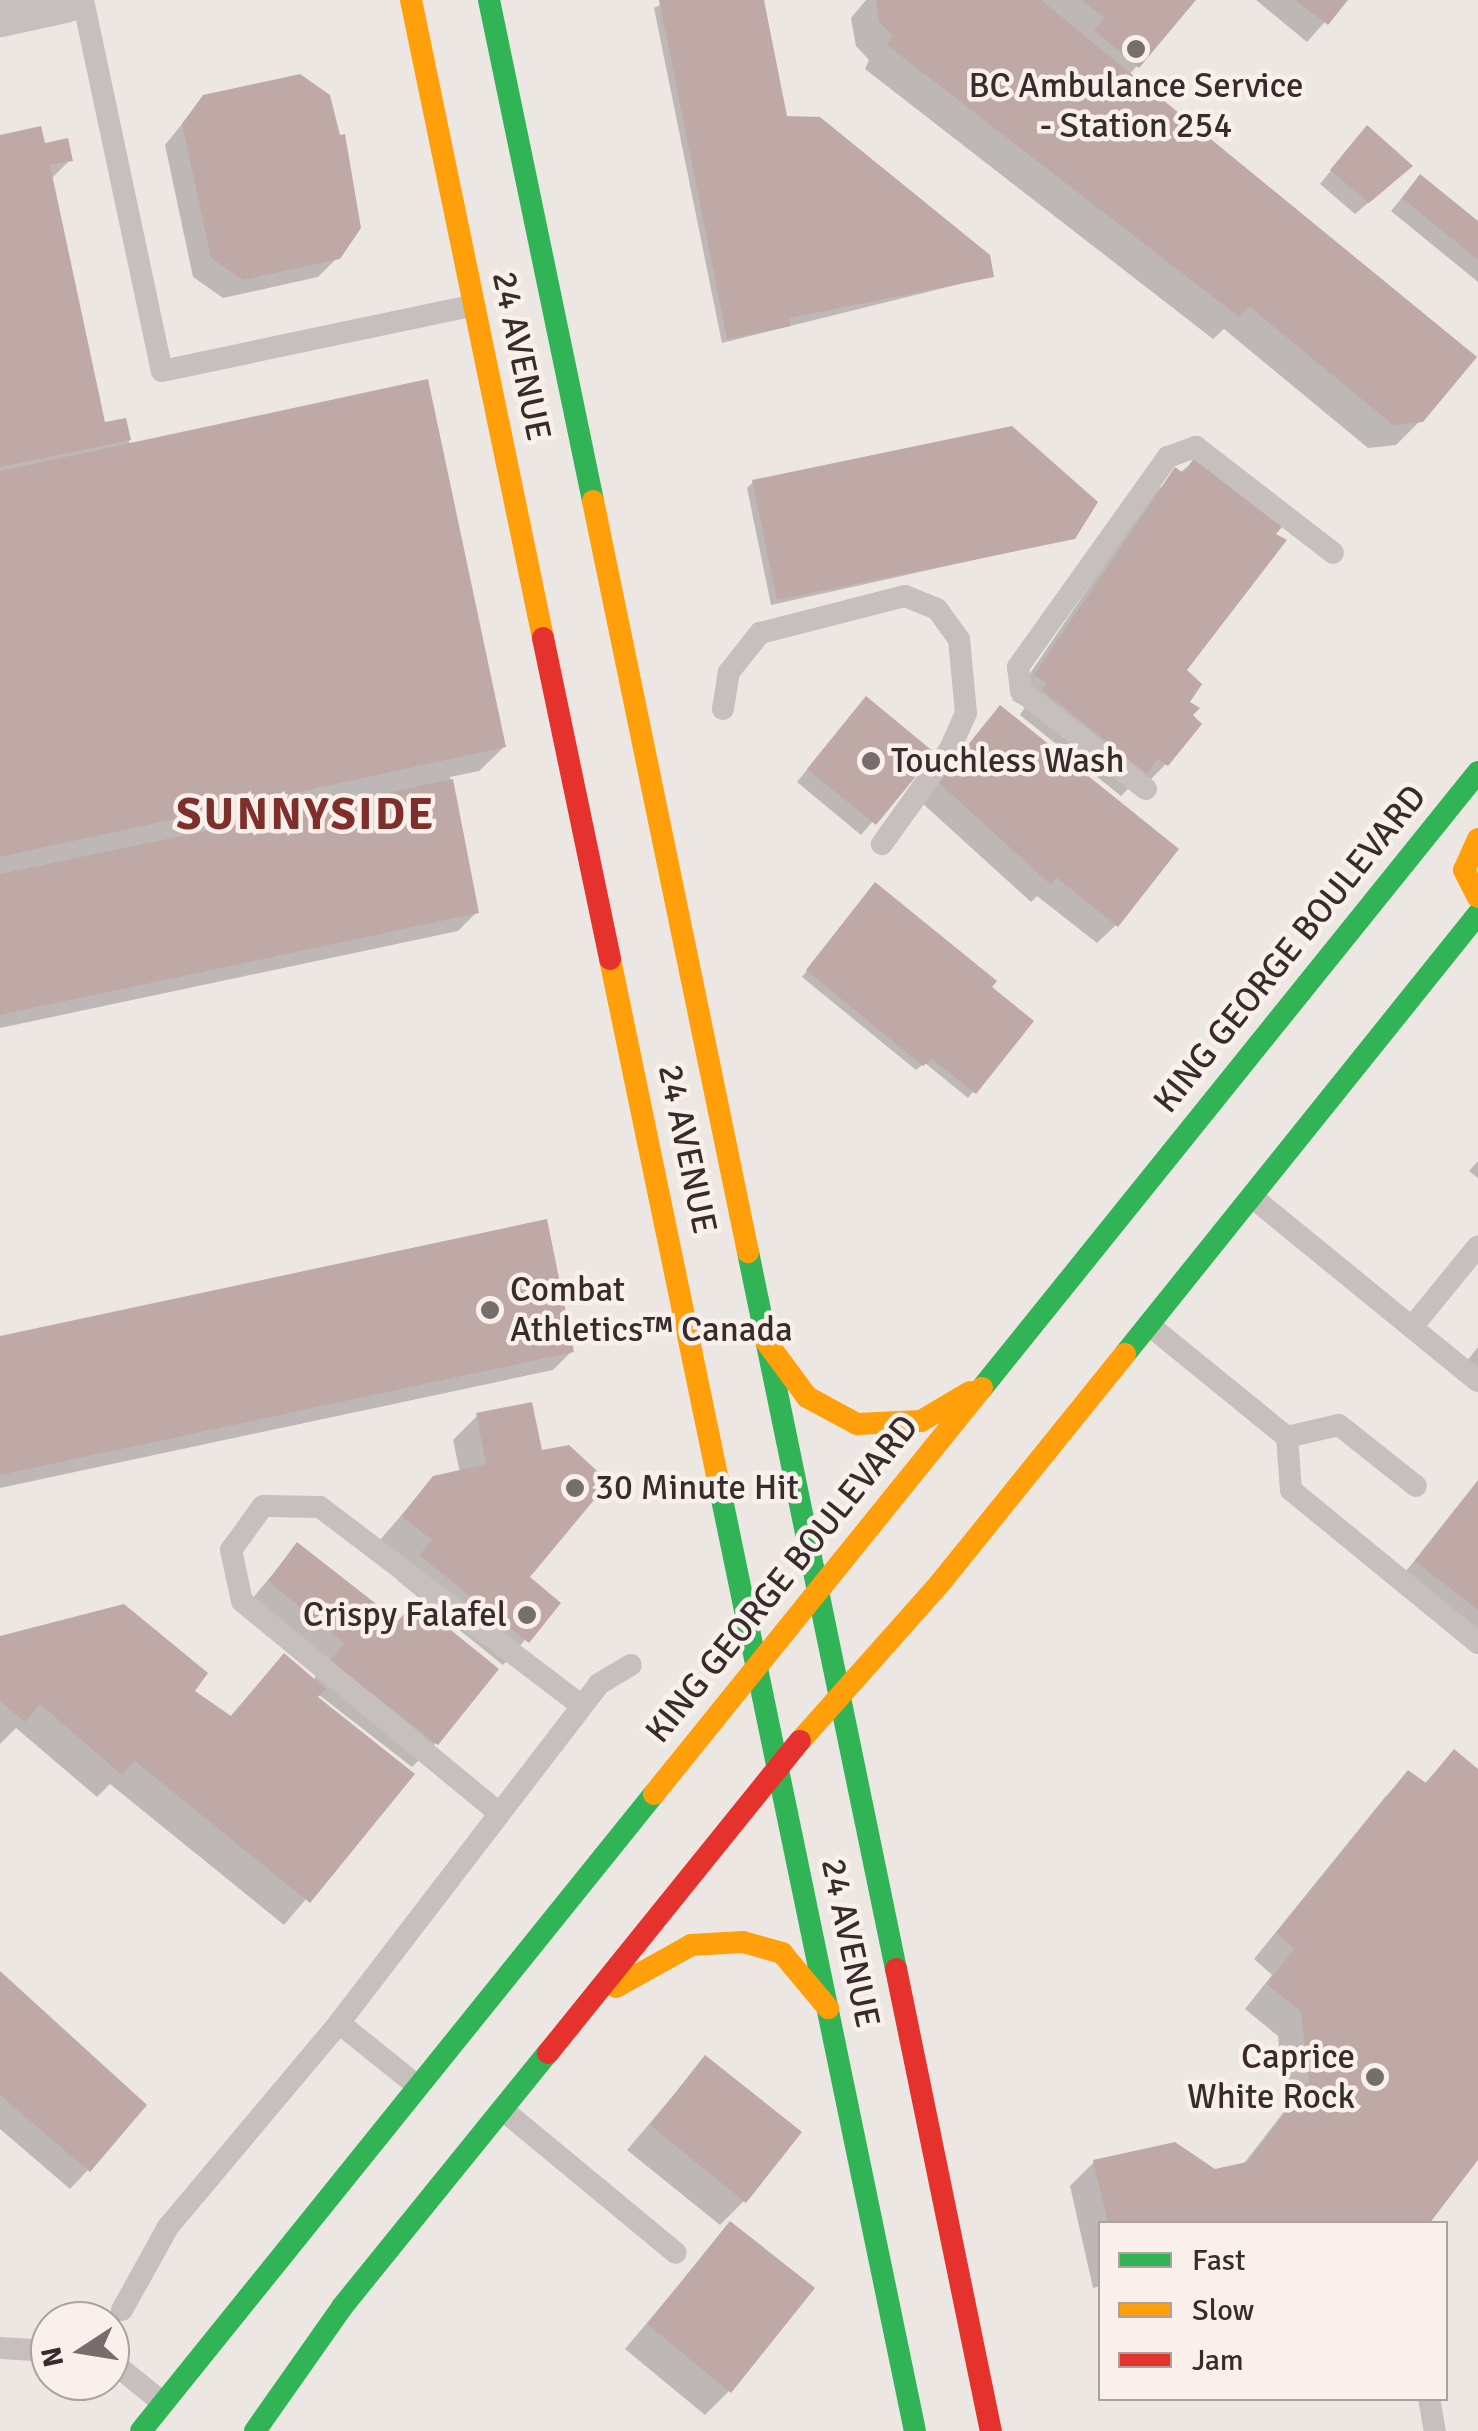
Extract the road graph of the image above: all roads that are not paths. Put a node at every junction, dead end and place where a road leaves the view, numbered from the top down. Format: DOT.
graph roads {
  1 [pos="64,0"];
  2 [pos="83,0"];
  3 [pos="411,0"];
  4 [pos="489,0"];
  5 [pos="0,14"];
  6 [pos="474,305"];
  7 [pos="1333,553"];
  8 [pos="723,709"];
  9 [pos="1478,772"];
  10 [pos="1146,789"];
  11 [pos="1478,839"];
  12 [pos="882,844"];
  13 [pos="1478,897"];
  14 [pos="1478,914"];
  15 [pos="1252,1197"];
  16 [pos="1478,1246"];
  17 [pos="1149,1324"];
  18 [pos="1412,1327"];
  19 [pos="764,1340"];
  20 [pos="1478,1381"];
  21 [pos="986,1383"];
  22 [pos="1288,1437"];
  23 [pos="1416,1486"];
  24 [pos="818,1596"];
  25 [pos="1478,1643"];
  26 [pos="631,1666"];
  27 [pos="758,1666"];
  28 [pos="838,1695"];
  29 [pos="582,1706"];
  30 [pos="779,1767"];
  31 [pos="499,1814"];
  32 [pos="592,2001"];
  33 [pos="828,2008"];
  34 [pos="339,2023"];
  35 [pos="416,2086"];
  36 [pos="503,2110"];
  37 [pos="676,2253"];
  38 [pos="127,2301"];
  39 [pos="0,2348"];
  40 [pos="30,2350"];
  41 [pos="190,2370"];
  42 [pos="130,2376"];
  43 [pos="194,2401"];
  44 [pos="1430,2401"];
  45 [pos="163,2403"];
  46 [pos="141,2431"];
  47 [pos="255,2431"];
  48 [pos="914,2431"];
  49 [pos="991,2431"];
  50 [pos="1435,2431"];
  1 -- 5 [label="street"];
  2 -- 6 [label="lane"];
  3 -- 6 [label="main road, 24 AVENUE"];
  4 -- 19 [label="main road, 24 AVENUE"];
  6 -- 27 [label="main road, 24 AVENUE"];
  7 -- 10 [label="lane"];
  8 -- 12 [label="lane"];
  9 -- 21 [label="main road, KING GEORGE BOULEVARD"];
  11 -- 13 [label="main road"];
  14 -- 15 [label="main road"];
  15 -- 17 [label="main road"];
  15 -- 18 [label="lane"];
  16 -- 18 [label="lane"];
  17 -- 22 [label="lane"];
  17 -- 28 [label="main road"];
  18 -- 20 [label="lane"];
  19 -- 21 [label="main road"];
  19 -- 24 [label="main road, 24 AVENUE"];
  21 -- 24 [label="main road, KING GEORGE BOULEVARD"];
  22 -- 23 [label="lane"];
  22 -- 25 [label="lane"];
  24 -- 27 [label="main road, KING GEORGE BOULEVARD"];
  24 -- 28 [label="main road, 24 AVENUE"];
  26 -- 29 [label="lane"];
  27 -- 30 [label="main road, 24 AVENUE"];
  27 -- 35 [label="main road, KING GEORGE BOULEVARD"];
  28 -- 30 [label="main road"];
  28 -- 49 [label="main road, 24 AVENUE"];
  29 -- 31 [label="lane"];
  29 -- 31 [label="lane"];
  30 -- 32 [label="main road"];
  30 -- 33 [label="main road, 24 AVENUE"];
  31 -- 34 [label="lane"];
  32 -- 33 [label="main road"];
  32 -- 36 [label="main road"];
  33 -- 48 [label="main road, 24 AVENUE"];
  34 -- 35 [label="lane"];
  34 -- 38 [label="lane"];
  35 -- 41 [label="main road, KING GEORGE BOULEVARD"];
  36 -- 37 [label="lane"];
  36 -- 47 [label="main road"];
  39 -- 40 [label="lane"];
  41 -- 43 [label="main road"];
  41 -- 45 [label="main road, KING GEORGE BOULEVARD"];
  42 -- 45 [label="lane"];
  44 -- 50 [label="lane"];
  45 -- 46 [label="main road, KING GEORGE BOULEVARD"];
}
